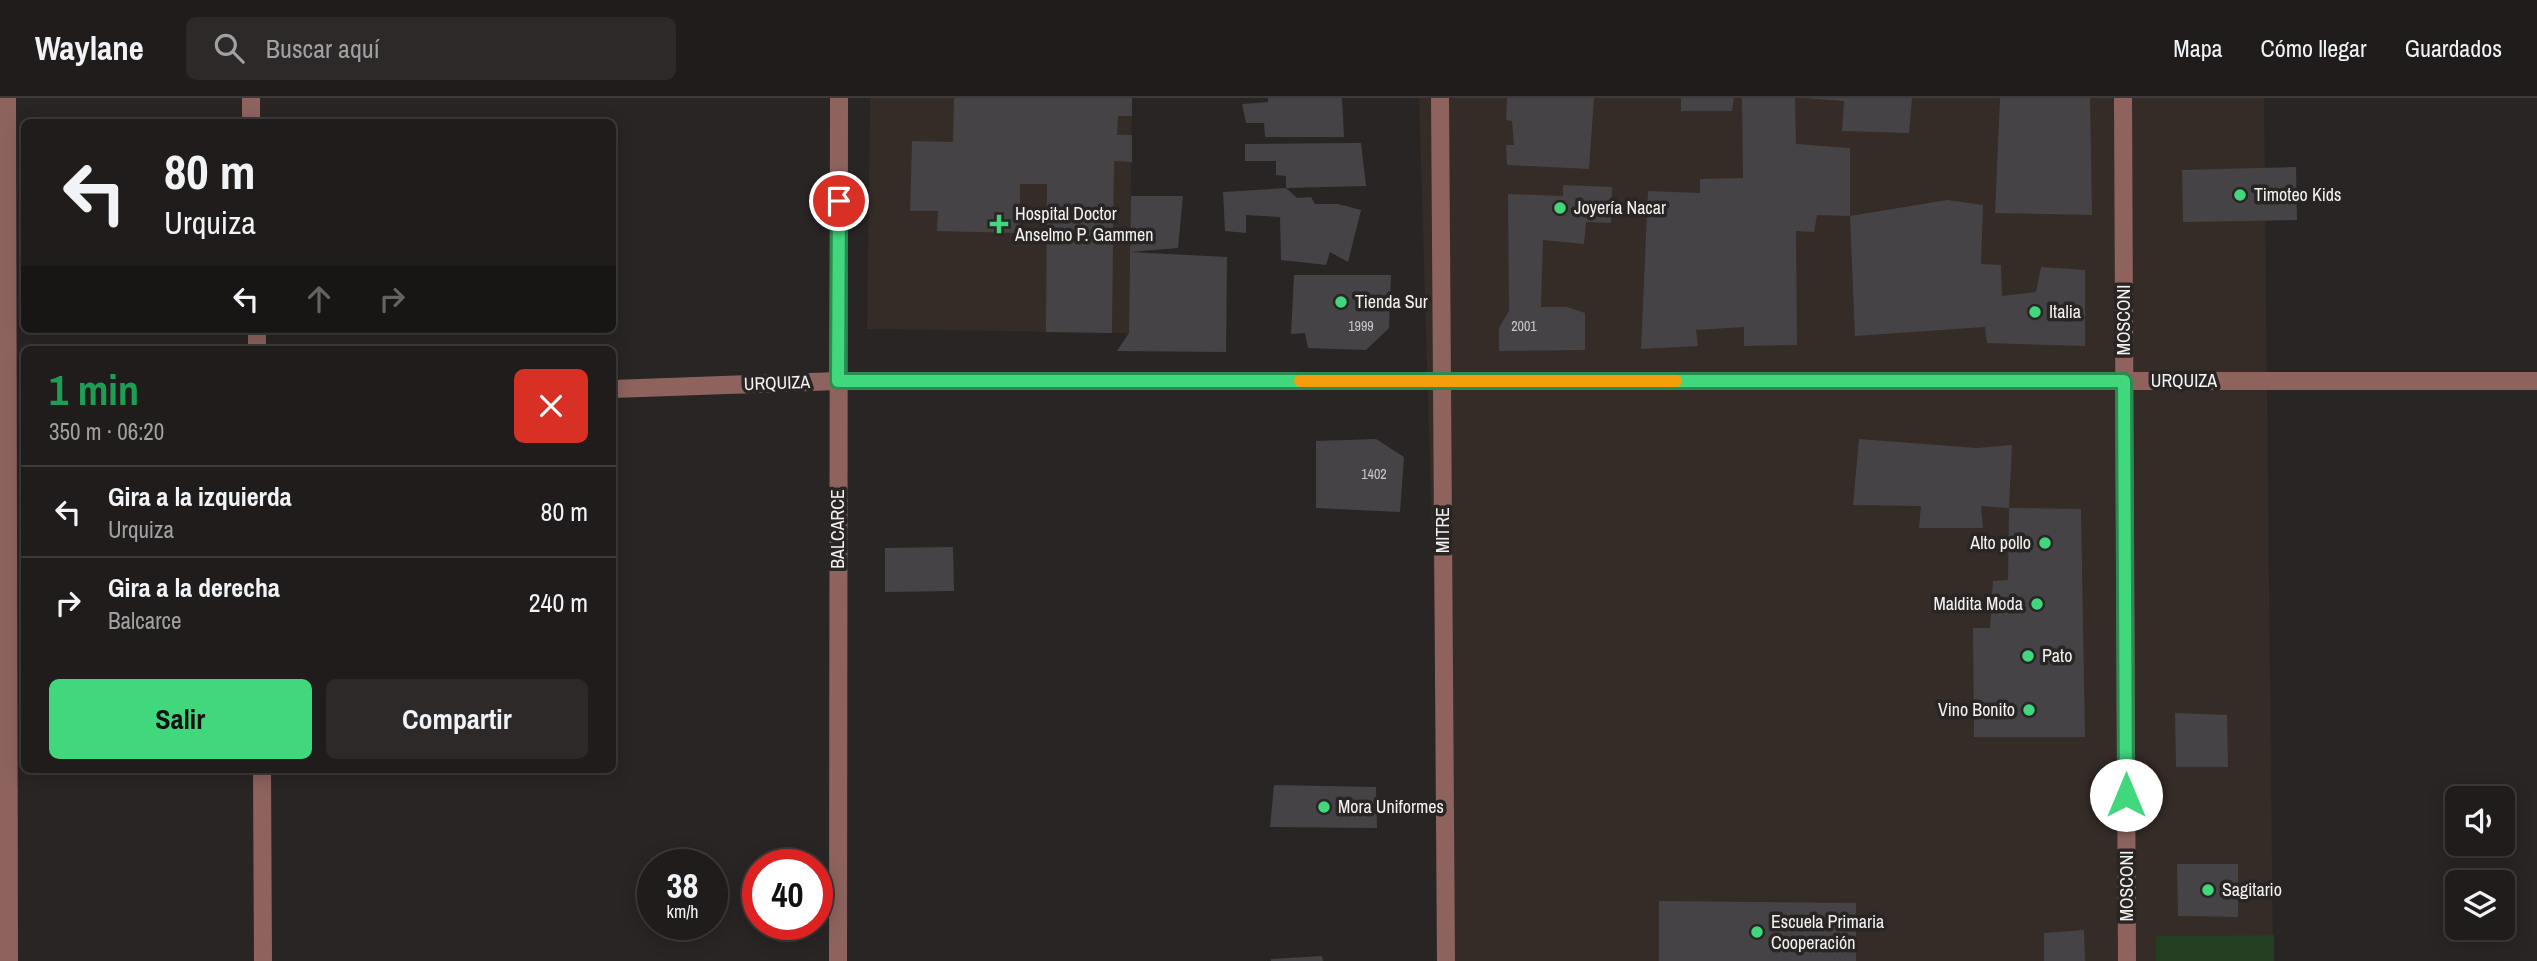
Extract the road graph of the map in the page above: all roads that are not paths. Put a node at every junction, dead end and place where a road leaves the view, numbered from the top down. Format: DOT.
graph roads {
  1 [pos="7,98"];
  2 [pos="251,98"];
  3 [pos="839,98"];
  4 [pos="1440,98"];
  5 [pos="2123,98"];
  6 [pos="251,119"];
  7 [pos="838,381"];
  8 [pos="1442,381"];
  9 [pos="2124,381"];
  10 [pos="2537,381"];
  11 [pos="616,389"];
  12 [pos="17,404"];
  13 [pos="5,487"];
  14 [pos="262,773"];
  15 [pos="9,961"];
  16 [pos="263,961"];
  17 [pos="838,961"];
  18 [pos="1446,961"];
  19 [pos="2127,961"];
  1 -- 12 [label="street"];
  2 -- 6 [label="street"];
  3 -- 7 [label="street, BALCARCE"];
  4 -- 8 [label="street, MITRE"];
  5 -- 9 [label="street, MOSCONI"];
  7 -- 8 [label="street, URQUIZA"];
  7 -- 11 [label="street, URQUIZA"];
  7 -- 17 [label="street, BALCARCE"];
  8 -- 9 [label="street, URQUIZA"];
  8 -- 18 [label="street, MITRE"];
  9 -- 10 [label="street, URQUIZA"];
  9 -- 19 [label="street, MOSCONI"];
  12 -- 13 [label="street"];
  13 -- 15 [label="street"];
  14 -- 16 [label="street"];
}
